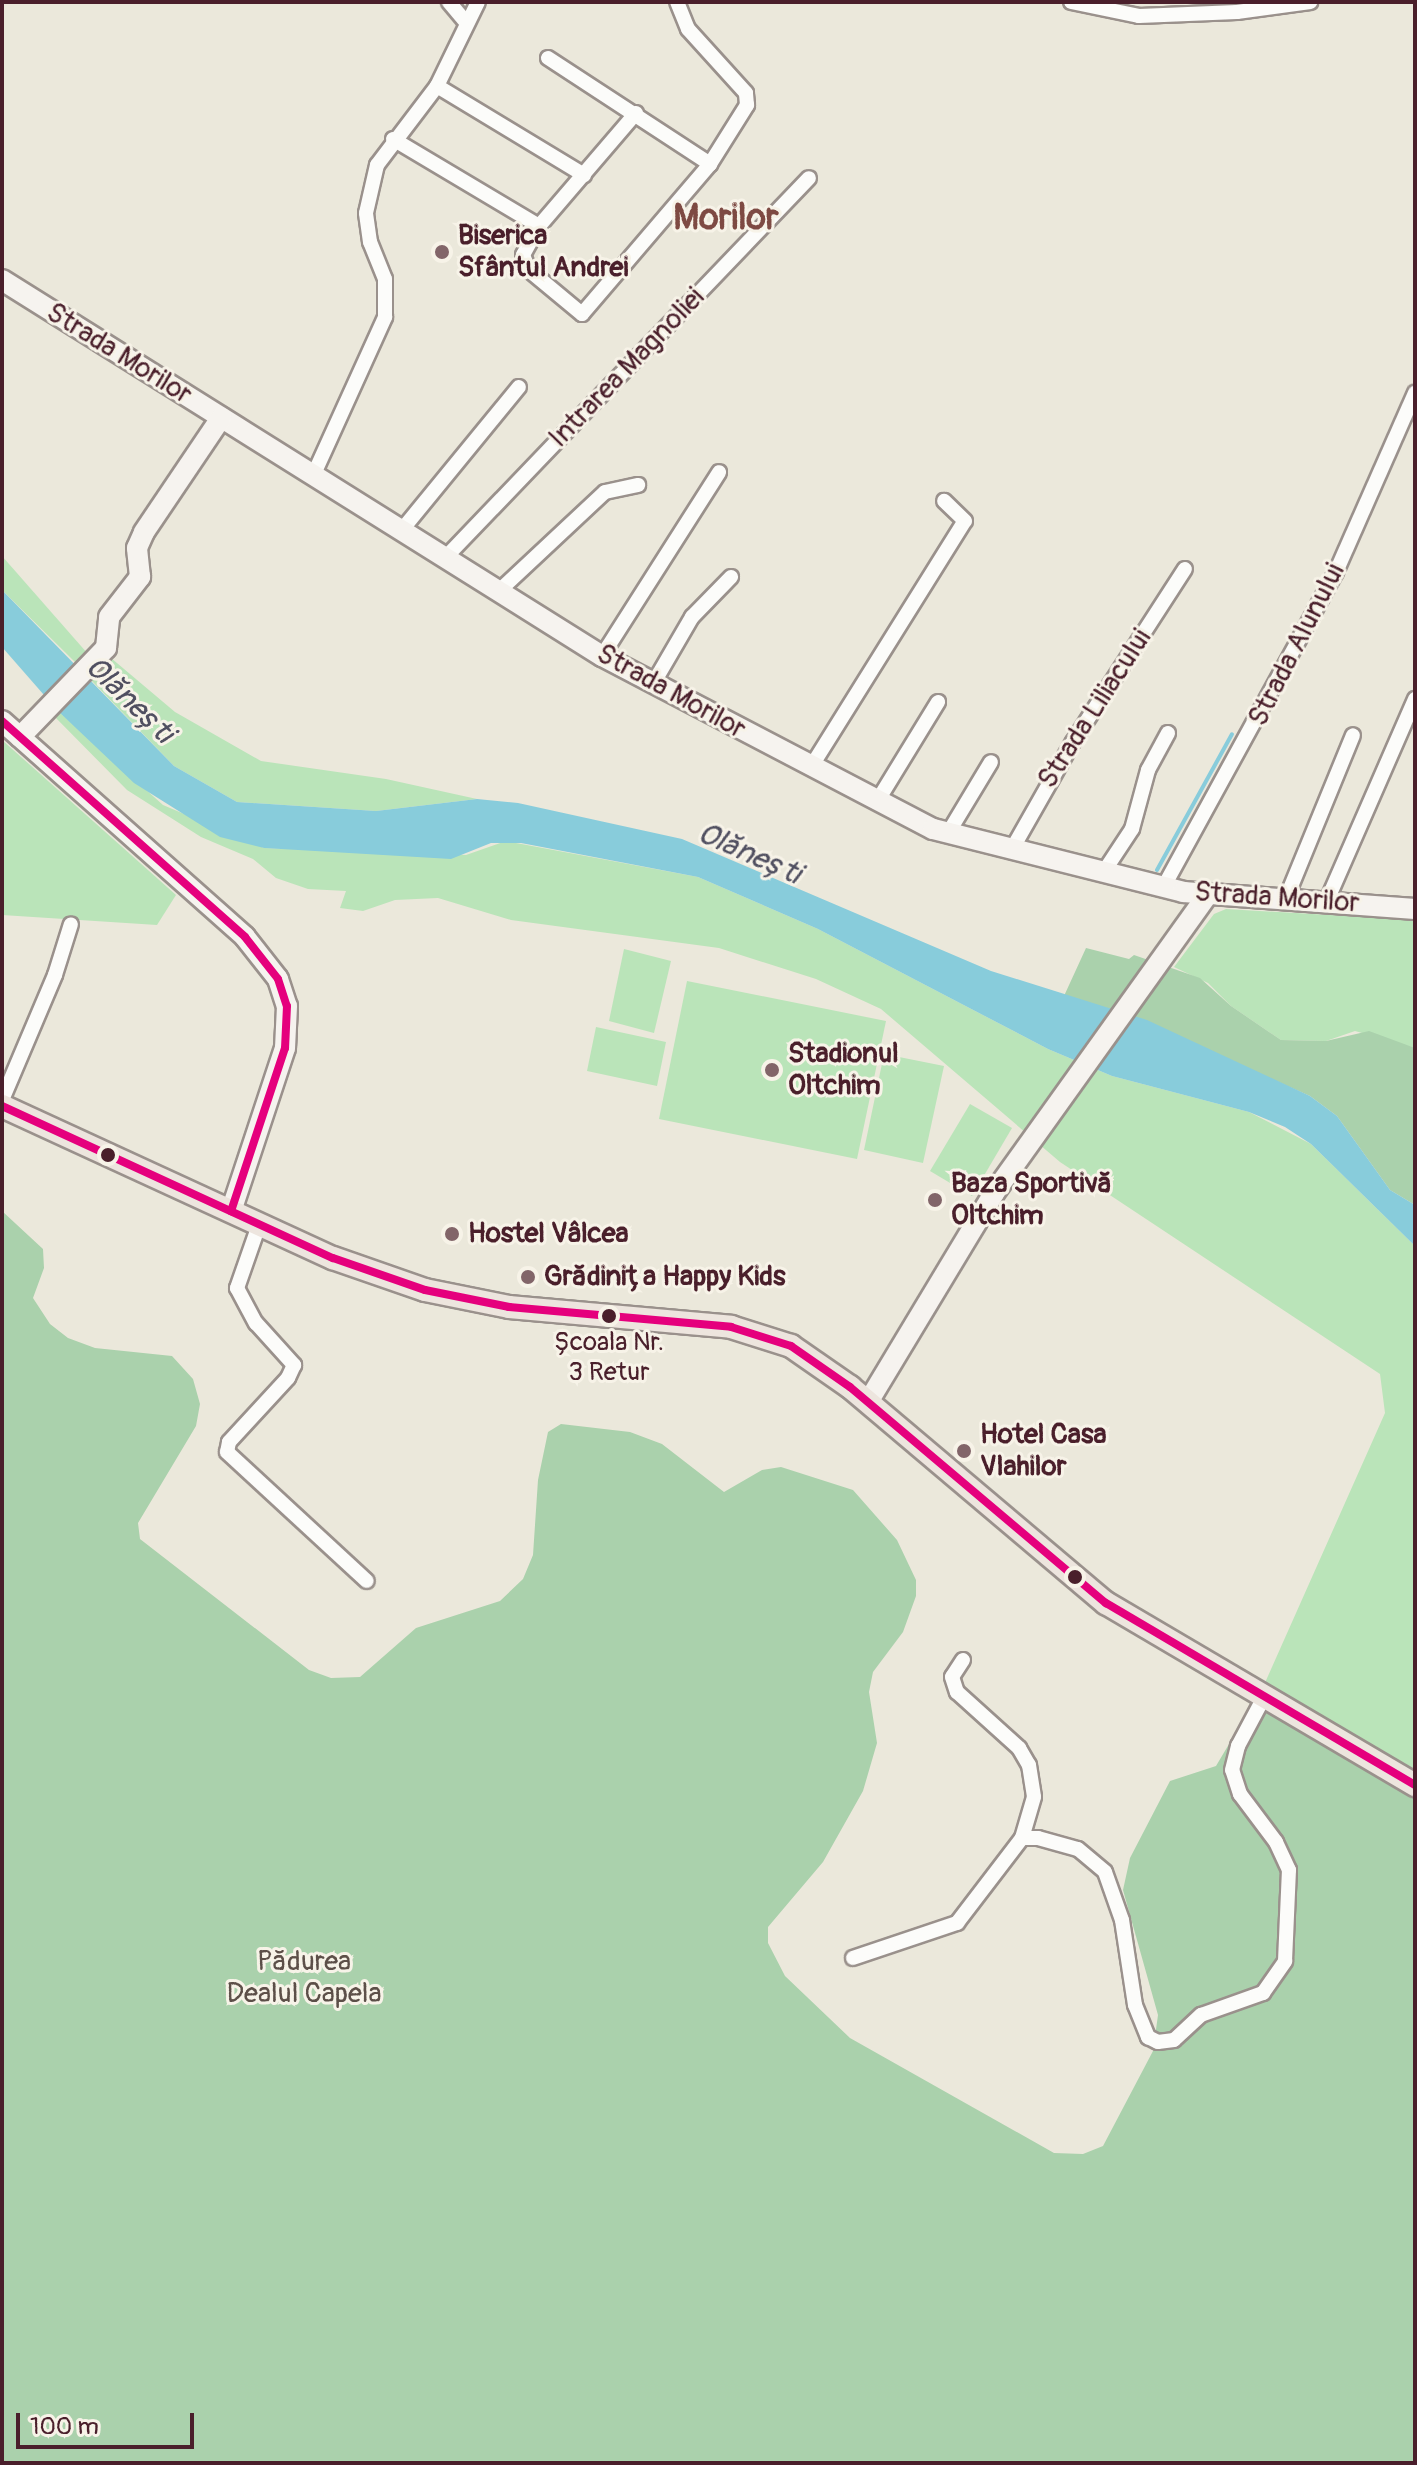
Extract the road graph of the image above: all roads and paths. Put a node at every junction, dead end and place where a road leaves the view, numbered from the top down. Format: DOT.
graph roads {
  1 [pos="449,2"];
  2 [pos="478,2"];
  3 [pos="677,2"];
  4 [pos="1071,2"];
  5 [pos="1310,2"];
  6 [pos="465,21"];
  7 [pos="548,58"];
  8 [pos="437,86"];
  9 [pos="636,113"];
  10 [pos="393,139"];
  11 [pos="710,164"];
  12 [pos="584,175"];
  13 [pos="809,178"];
  14 [pos="539,226"];
  15 [pos="2,280"];
  16 [pos="519,387"];
  17 [pos="1415,393"];
  18 [pos="221,418"];
  19 [pos="719,472"];
  20 [pos="313,476"];
  21 [pos="638,485"];
  22 [pos="944,501"];
  23 [pos="401,531"];
  24 [pos="445,558"];
  25 [pos="1185,569"];
  26 [pos="731,577"];
  27 [pos="498,592"];
  28 [pos="602,656"];
  29 [pos="653,684"];
  30 [pos="1415,699"];
  31 [pos="938,702"];
  32 [pos="2,721"];
  33 [pos="26,730"];
  34 [pos="1168,733"];
  35 [pos="1353,735"];
  36 [pos="991,762"];
  37 [pos="811,767"];
  38 [pos="878,800"];
  39 [pos="947,835"];
  40 [pos="1011,851"];
  41 [pos="1103,873"];
  42 [pos="1163,888"];
  43 [pos="1207,895"];
  44 [pos="1285,901"];
  45 [pos="1326,903"];
  46 [pos="1415,909"];
  47 [pos="71,924"];
  48 [pos="2,1103"];
  49 [pos="231,1211"];
  50 [pos="259,1225"];
  51 [pos="868,1402"];
  52 [pos="367,1581"];
  53 [pos="963,1660"];
  54 [pos="1264,1697"];
  55 [pos="1415,1785"];
  56 [pos="1022,1838"];
  57 [pos="853,1958"];
  1 -- 6 [label="street"];
  2 -- 6 [label="street"];
  3 -- 11 [label="street"];
  4 -- 5 [label="street"];
  6 -- 8 [label="street"];
  7 -- 9 [label="street"];
  8 -- 10 [label="street"];
  8 -- 12 [label="street"];
  9 -- 11 [label="street"];
  9 -- 12 [label="street"];
  10 -- 14 [label="street"];
  10 -- 20 [label="street"];
  11 -- 14 [label="street"];
  12 -- 14 [label="street"];
  13 -- 24 [label="street, Intrarea Magnoliei"];
  15 -- 18 [label="street, Strada Morilor"];
  16 -- 23 [label="street"];
  17 -- 42 [label="street, Strada Alunului"];
  18 -- 20 [label="street, Strada Morilor"];
  18 -- 33 [label="street"];
  19 -- 28 [label="street"];
  20 -- 23 [label="street, Strada Morilor"];
  21 -- 27 [label="street"];
  22 -- 37 [label="street"];
  23 -- 24 [label="street, Strada Morilor"];
  24 -- 27 [label="street, Strada Morilor"];
  25 -- 40 [label="street, Strada Liliacului"];
  26 -- 29 [label="street"];
  27 -- 28 [label="street, Strada Morilor"];
  28 -- 29 [label="street, Strada Morilor"];
  29 -- 37 [label="street, Strada Morilor"];
  30 -- 45 [label="street"];
  31 -- 38 [label="street"];
  32 -- 33 [label="street"];
  33 -- 49 [label="street"];
  34 -- 41 [label="street"];
  35 -- 44 [label="street"];
  36 -- 39 [label="street"];
  37 -- 38 [label="street, Strada Morilor"];
  38 -- 39 [label="street, Strada Morilor"];
  39 -- 40 [label="street, Strada Morilor"];
  40 -- 41 [label="street, Strada Morilor"];
  41 -- 42 [label="street, Strada Morilor"];
  42 -- 43 [label="street, Strada Morilor"];
  43 -- 44 [label="street, Strada Morilor"];
  43 -- 51 [label="street"];
  44 -- 45 [label="street, Strada Morilor"];
  45 -- 46 [label="street, Strada Morilor"];
  47 -- 48 [label="street"];
  48 -- 49 [label="main road"];
  49 -- 50 [label="main road"];
  50 -- 51 [label="main road"];
  50 -- 52 [label="street"];
  51 -- 54 [label="main road"];
  53 -- 56 [label="street"];
  54 -- 55 [label="main road"];
  54 -- 56 [label="street"];
  56 -- 57 [label="street"];
}
